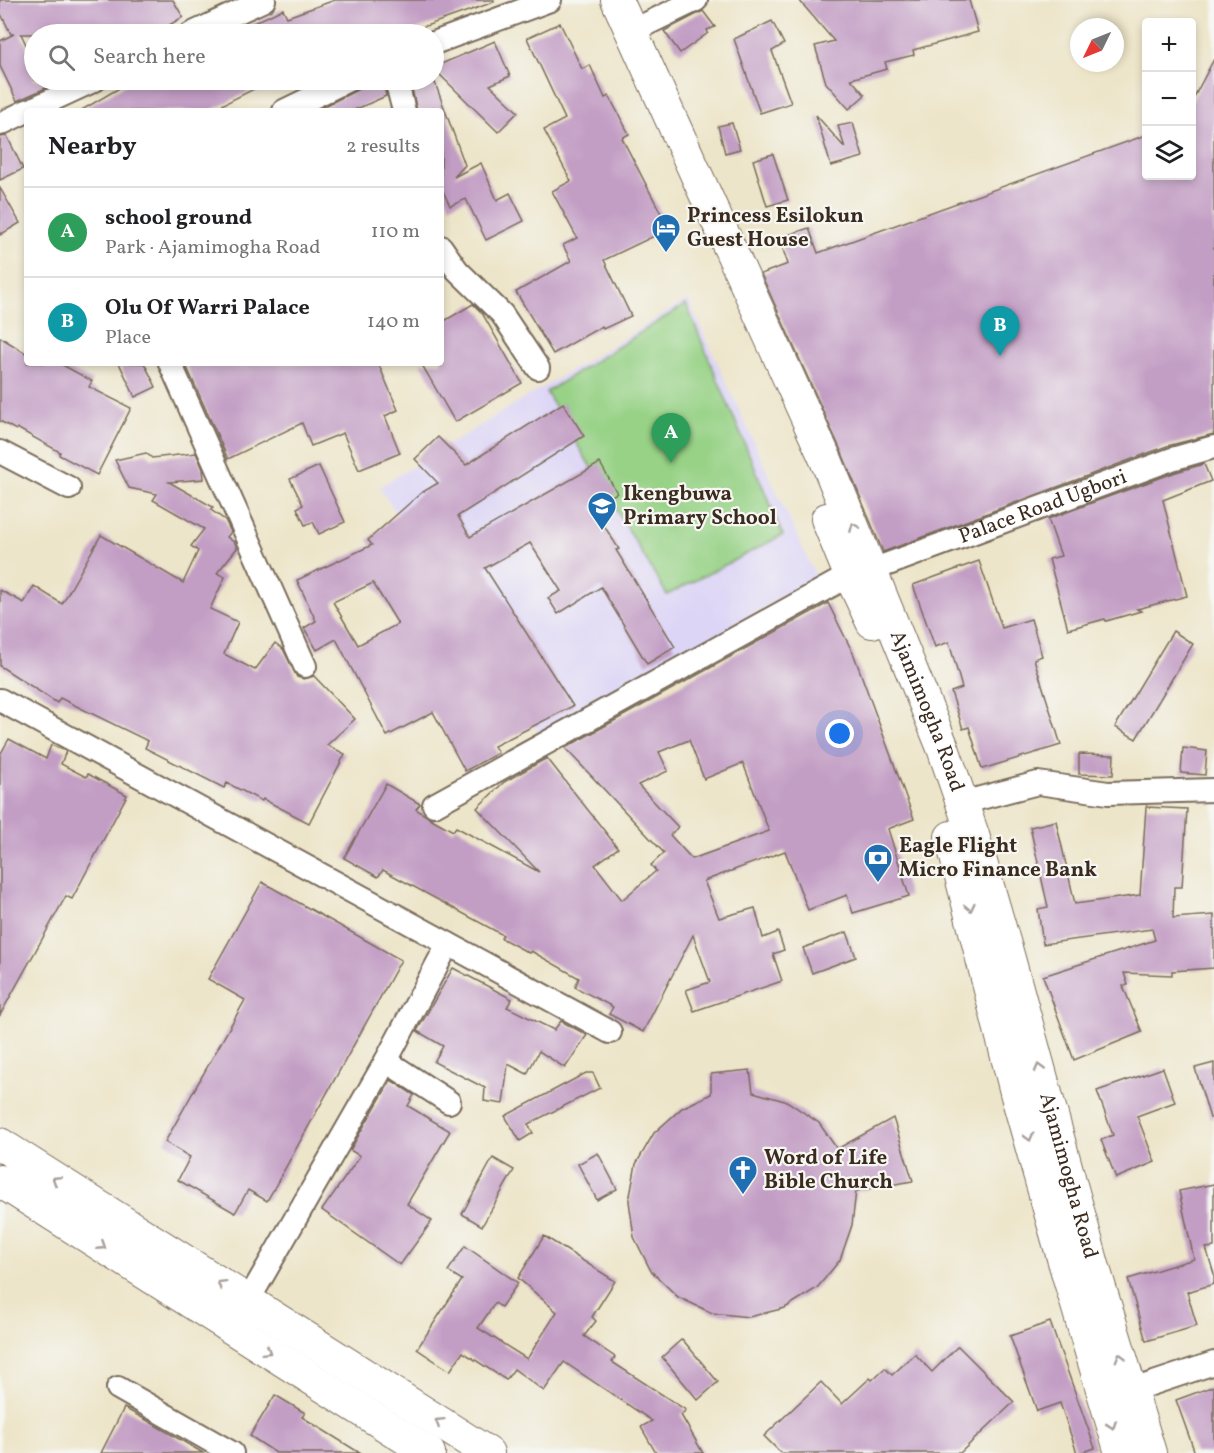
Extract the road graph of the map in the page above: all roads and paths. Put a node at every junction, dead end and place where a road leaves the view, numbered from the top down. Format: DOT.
graph roads {
  1 [pos="264,0"];
  2 [pos="550,0"];
  3 [pos="597,0"];
  4 [pos="617,0"];
  5 [pos="696,0"];
  6 [pos="212,24"];
  7 [pos="630,32"];
  8 [pos="444,39"];
  9 [pos="73,90"];
  10 [pos="327,90"];
  11 [pos="399,90"];
  12 [pos="34,108"];
  13 [pos="290,108"];
  14 [pos="403,108"];
  15 [pos="24,112"];
  16 [pos="0,124"];
  17 [pos="444,251"];
  18 [pos="172,366"];
  19 [pos="538,368"];
  20 [pos="1214,447"];
  21 [pos="0,452"];
  22 [pos="69,488"];
  23 [pos="861,573"];
  24 [pos="305,666"];
  25 [pos="0,700"];
  26 [pos="1214,790"];
  27 [pos="962,803"];
  28 [pos="434,804"];
  29 [pos="448,944"];
  30 [pos="610,1032"];
  31 [pos="386,1060"];
  32 [pos="449,1102"];
  33 [pos="0,1144"];
  34 [pos="0,1181"];
  35 [pos="248,1301"];
  36 [pos="1214,1363"];
  37 [pos="118,1388"];
  38 [pos="1130,1391"];
  39 [pos="232,1453"];
  40 [pos="429,1453"];
  41 [pos="488,1453"];
  42 [pos="1121,1453"];
  43 [pos="1150,1453"];
  1 -- 6 [label="street"];
  2 -- 8 [label="street"];
  3 -- 23 [label="main road, Ajamimogha Road"];
  4 -- 7 [label="main road, Ajamimogha Road"];
  5 -- 7 [label="street"];
  23 -- 7 [label="main road, Ajamimogha Road, one-way"];
  9 -- 12 [label="street"];
  10 -- 13 [label="street"];
  11 -- 14 [label="street"];
  15 -- 16 [label="street"];
  17 -- 19 [label="street"];
  18 -- 24 [label="street"];
  20 -- 23 [label="street, Palace Road Ugbori"];
  21 -- 22 [label="street"];
  23 -- 27 [label="main road, Ajamimogha Road"];
  23 -- 28 [label="street, Palace Road Ugbori"];
  23 -- 42 [label="main road, Ajamimogha Road, one-way"];
  25 -- 29 [label="street"];
  26 -- 27 [label="street"];
  38 -- 27 [label="main road, Ajamimogha Road, one-way"];
  29 -- 30 [label="street"];
  29 -- 31 [label="street"];
  31 -- 32 [label="street"];
  31 -- 35 [label="street"];
  35 -- 33 [label="main road, one-way"];
  34 -- 40 [label="main road, one-way"];
  41 -- 35 [label="main road, one-way"];
  36 -- 38 [label="street"];
  37 -- 39 [label="street"];
  38 -- 43 [label="main road, Ajamimogha Road"];
}
